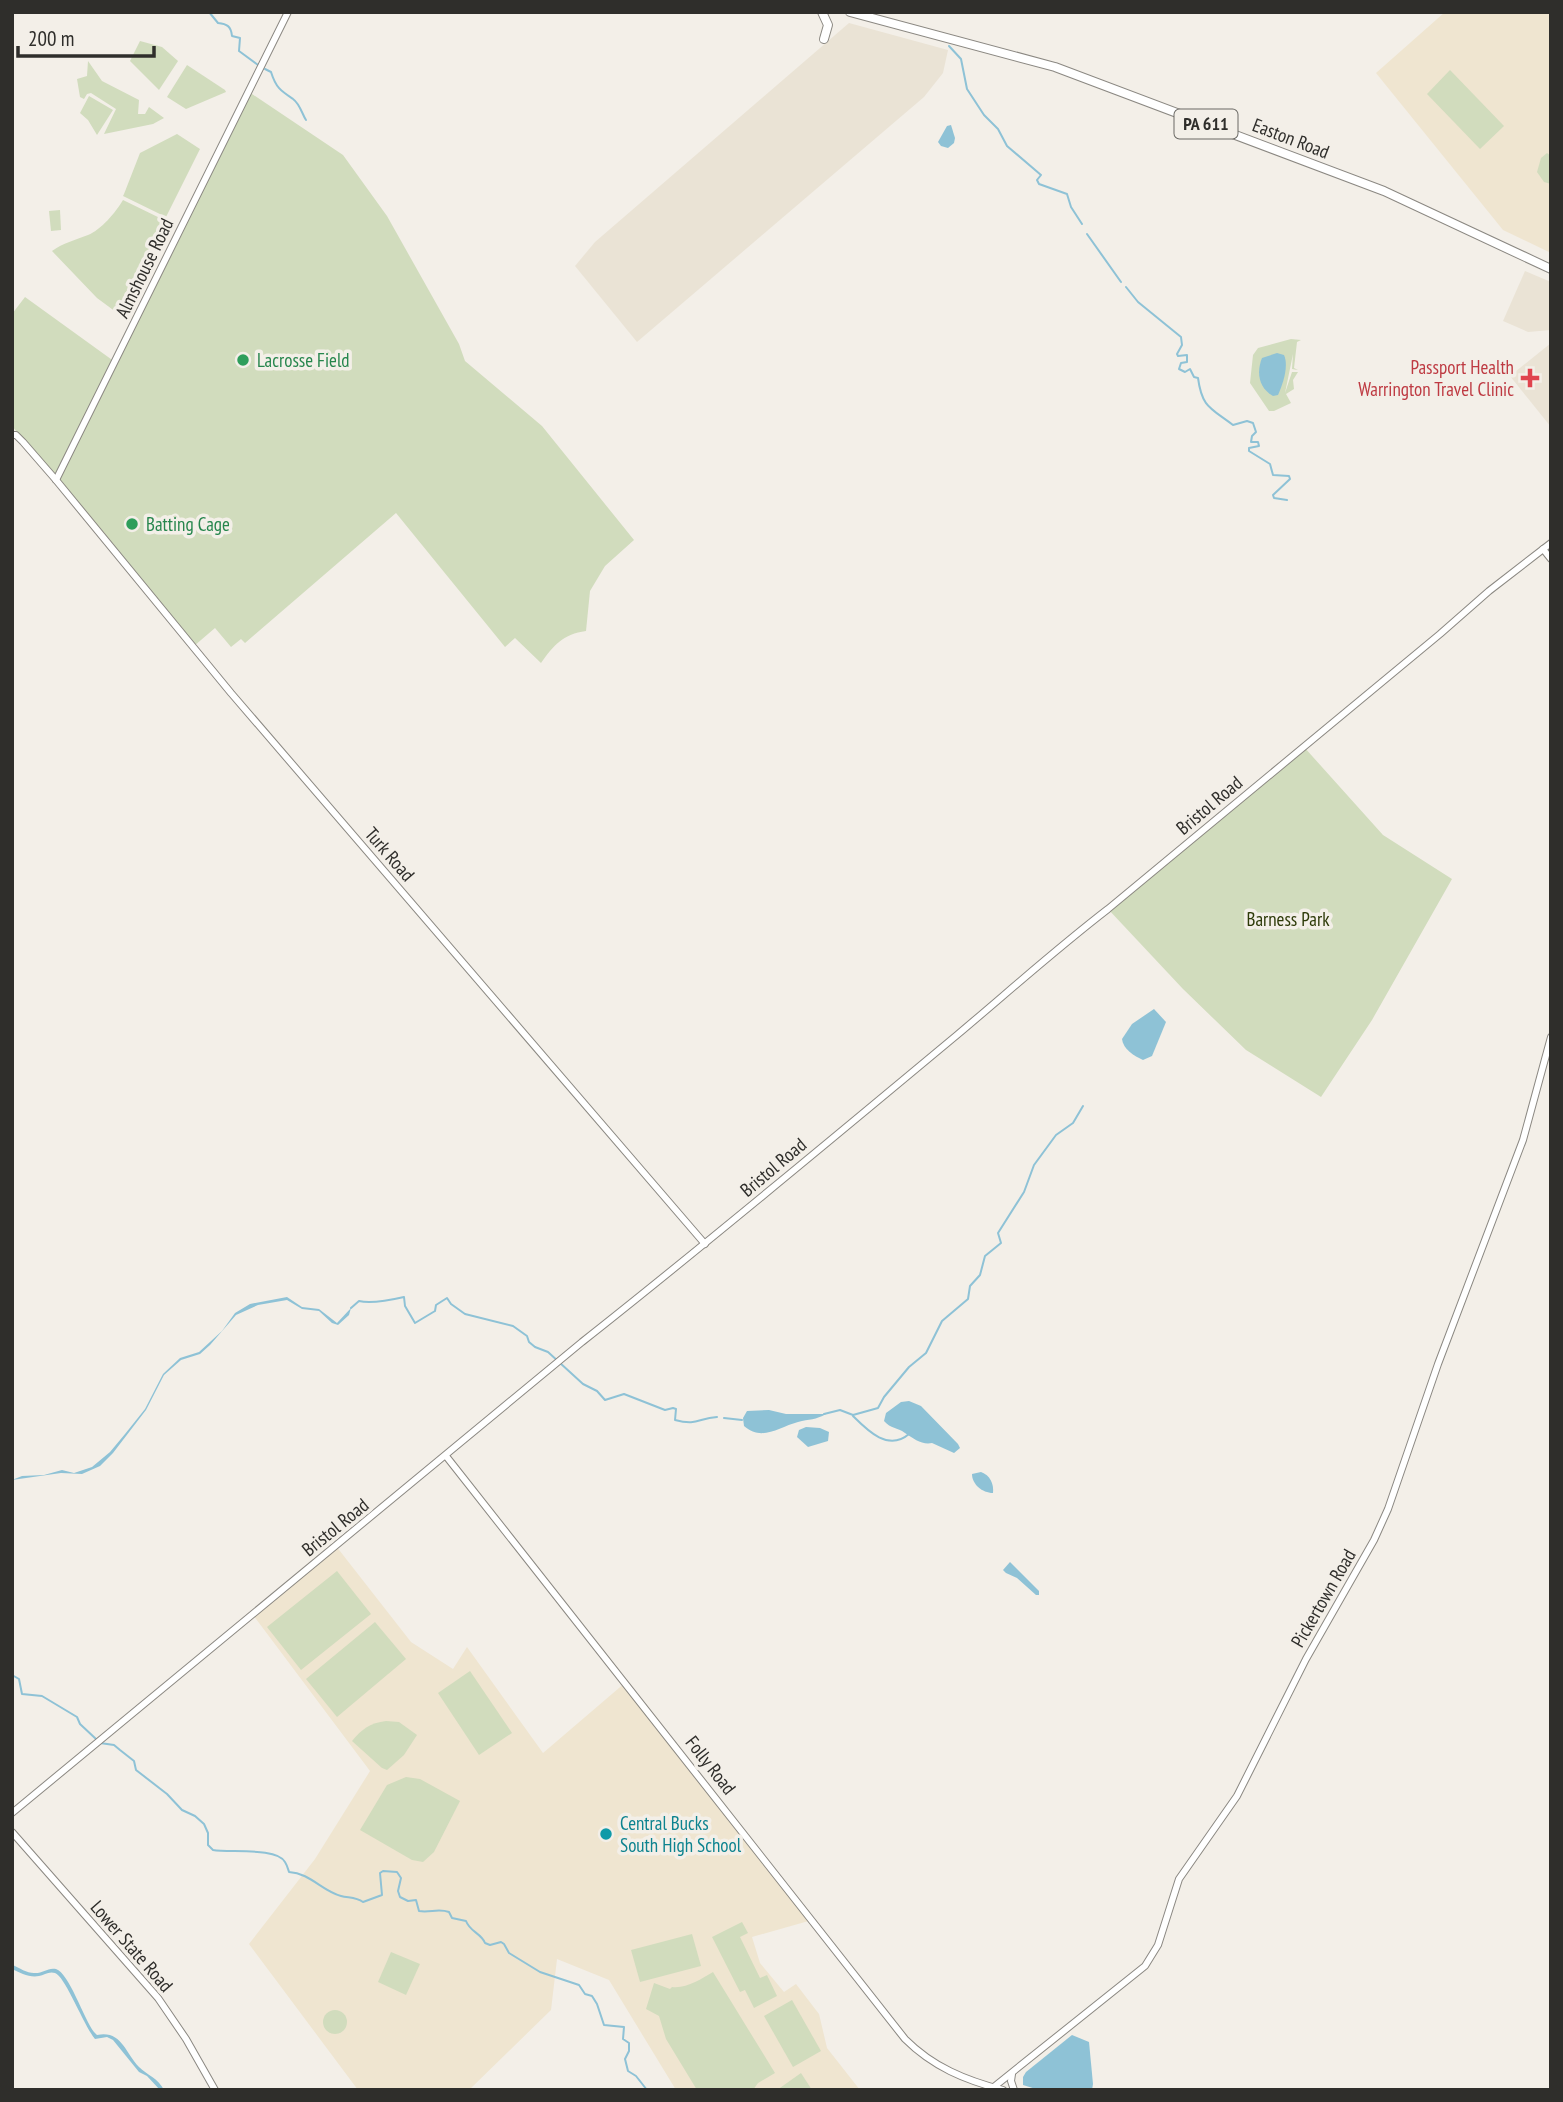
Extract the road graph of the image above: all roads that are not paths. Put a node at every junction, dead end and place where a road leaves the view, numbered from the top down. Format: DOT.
graph roads {
  1 [pos="288,12"];
  2 [pos="822,12"];
  3 [pos="850,12"];
  4 [pos="824,39"];
  5 [pos="1551,269"];
  6 [pos="12,435"];
  7 [pos="56,480"];
  8 [pos="1551,543"];
  9 [pos="1543,549"];
  10 [pos="1551,559"];
  11 [pos="1551,1037"];
  12 [pos="705,1244"];
  13 [pos="446,1456"];
  14 [pos="12,1813"];
  15 [pos="12,1832"];
  16 [pos="1013,2072"];
  17 [pos="975,2082"];
  18 [pos="991,2088"];
  19 [pos="215,2090"];
  20 [pos="979,2090"];
  21 [pos="1003,2090"];
  22 [pos="1014,2090"];
  1 -- 7 [label="street, Almshouse Road"];
  2 -- 4 [label="highway"];
  3 -- 5 [label="highway, Easton Road / PA 611"];
  6 -- 7 [label="street"];
  7 -- 12 [label="street, Turk Road"];
  8 -- 9 [label="street, Bristol Road"];
  9 -- 10 [label="street"];
  9 -- 12 [label="street, Bristol Road"];
  11 -- 16 [label="street, Pickertown Road"];
  12 -- 13 [label="street, Bristol Road"];
  13 -- 14 [label="street, Bristol Road"];
  13 -- 17 [label="street, Folly Road"];
  15 -- 19 [label="street, Lower State Road"];
  16 -- 18 [label="street, Pickertown Road"];
  16 -- 22 [label="street"];
  17 -- 18 [label="street, Folly Road"];
  17 -- 20 [label="street"];
  18 -- 21 [label="street, Folly Road"];
}
